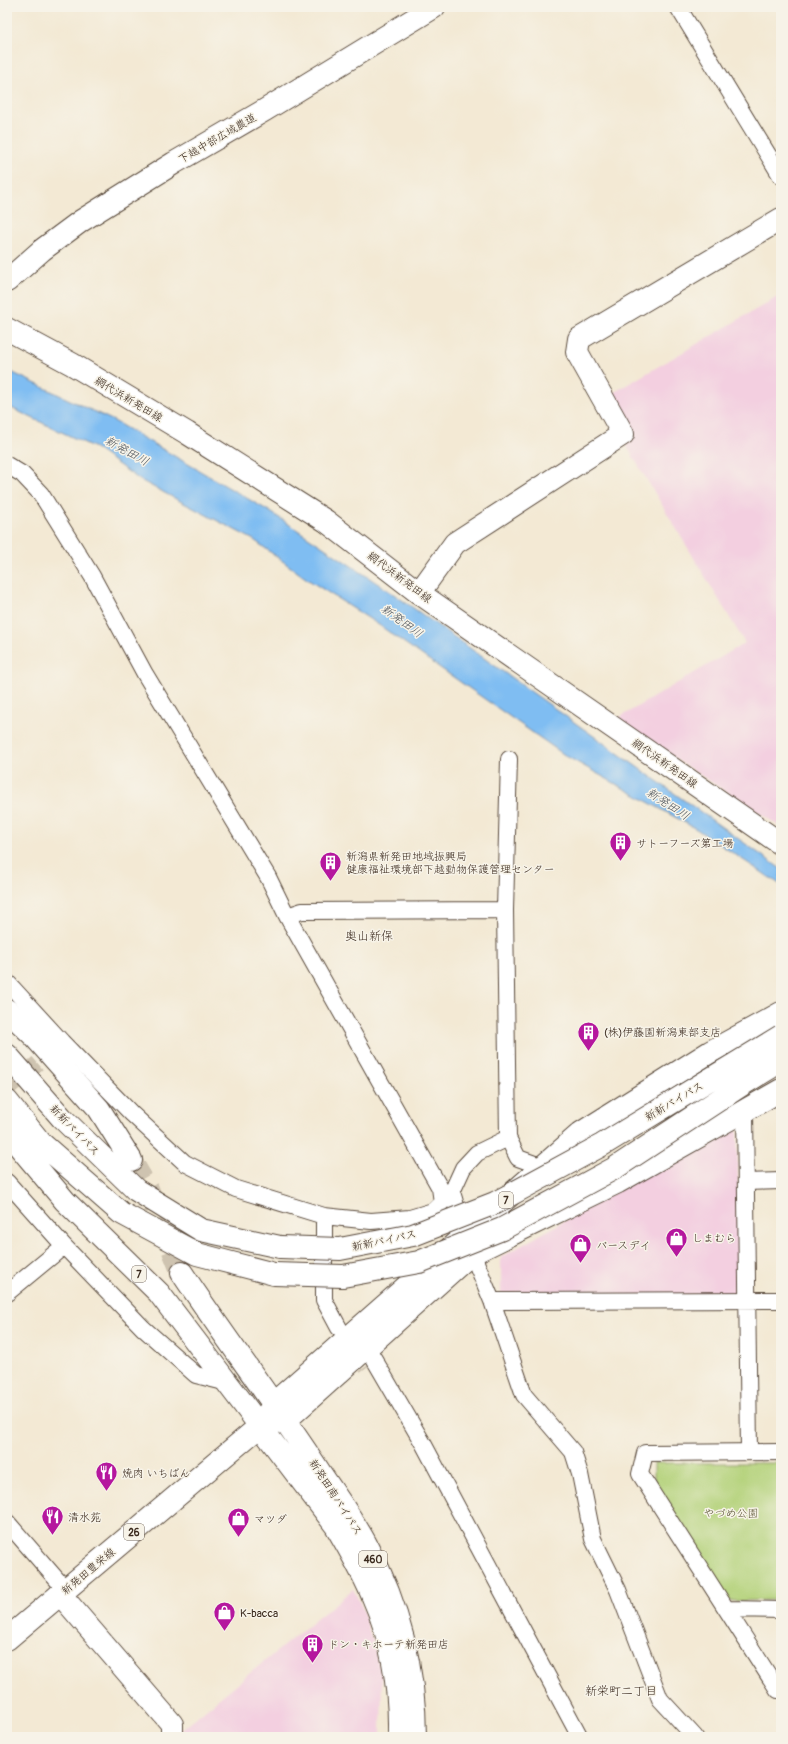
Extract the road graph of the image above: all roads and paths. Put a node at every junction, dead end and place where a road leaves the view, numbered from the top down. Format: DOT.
graph roads {
  1 [pos="434,7"];
  2 [pos="678,7"];
  3 [pos="781,176"];
  4 [pos="781,219"];
  5 [pos="7,281"];
  6 [pos="7,329"];
  7 [pos="7,465"];
  8 [pos="419,593"];
  9 [pos="509,758"];
  10 [pos="781,844"];
  11 [pos="505,910"];
  12 [pos="287,916"];
  13 [pos="7,982"];
  14 [pos="7,1010"];
  15 [pos="781,1013"];
  16 [pos="781,1036"];
  17 [pos="7,1055"];
  18 [pos="781,1061"];
  19 [pos="781,1090"];
  20 [pos="7,1101"];
  21 [pos="745,1110"];
  22 [pos="7,1132"];
  23 [pos="508,1138"];
  24 [pos="131,1160"];
  25 [pos="542,1167"];
  26 [pos="781,1181"];
  27 [pos="7,1182"];
  28 [pos="746,1182"];
  29 [pos="447,1197"];
  30 [pos="324,1216"];
  31 [pos="468,1245"];
  32 [pos="64,1246"];
  33 [pos="182,1273"];
  34 [pos="7,1293"];
  35 [pos="747,1300"];
  36 [pos="781,1300"];
  37 [pos="492,1301"];
  38 [pos="338,1328"];
  39 [pos="367,1347"];
  40 [pos="368,1368"];
  41 [pos="228,1383"];
  42 [pos="274,1403"];
  43 [pos="286,1420"];
  44 [pos="260,1426"];
  45 [pos="424,1445"];
  46 [pos="749,1452"];
  47 [pos="781,1452"];
  48 [pos="7,1522"];
  49 [pos="62,1592"];
  50 [pos="726,1609"];
  51 [pos="781,1610"];
  52 [pos="7,1639"];
  53 [pos="781,1690"];
  54 [pos="172,1737"];
  55 [pos="399,1737"];
  56 [pos="415,1737"];
  57 [pos="580,1737"];
  58 [pos="695,1737"];
  1 -- 5 [label="main road, 下越中部広域農道"];
  2 -- 3 [label="street"];
  4 -- 8 [label="main road"];
  6 -- 8 [label="main road, 網代浜新発田線"];
  7 -- 12 [label="street"];
  8 -- 10 [label="main road, 網代浜新発田線"];
  9 -- 11 [label="street"];
  11 -- 12 [label="street"];
  11 -- 23 [label="street"];
  12 -- 29 [label="street"];
  13 -- 30 [label="street"];
  14 -- 24 [label="main road"];
  15 -- 25 [label="main road, 7"];
  16 -- 17 [label="main road, 新新バイパス / 7, bridge"];
  18 -- 20 [label="main road, 新新バイパス / 7, bridge"];
  19 -- 21 [label="main road, 7"];
  21 -- 28 [label="street"];
  21 -- 31 [label="main road, 7"];
  22 -- 41 [label="main road, 7"];
  23 -- 25 [label="street"];
  23 -- 29 [label="street"];
  25 -- 31 [label="main road, 7"];
  26 -- 28 [label="street"];
  27 -- 32 [label="street"];
  28 -- 35 [label="street"];
  29 -- 30 [label="street"];
  29 -- 31 [label="street"];
  30 -- 38 [label="street"];
  31 -- 37 [label="street"];
  31 -- 39 [label="main road, 7"];
  31 -- 42 [label="main road, 7"];
  32 -- 34 [label="street"];
  32 -- 41 [label="street"];
  33 -- 42 [label="main road, 新発田南バイパス"];
  35 -- 36 [label="street"];
  35 -- 37 [label="street"];
  35 -- 46 [label="street"];
  37 -- 58 [label="street"];
  39 -- 43 [label="main road, 7"];
  39 -- 45 [label="street"];
  40 -- 45 [label="street"];
  41 -- 44 [label="main road, 7"];
  42 -- 43 [label="main road, 新発田南バイパス / 460"];
  42 -- 44 [label="main road, 7"];
  43 -- 44 [label="main road, 7"];
  43 -- 56 [label="main road, 新発田南バイパス / 460"];
  44 -- 49 [label="main road, 新発田豊栄線 / 26"];
  44 -- 55 [label="main road, 新発田南バイパス / 460"];
  45 -- 57 [label="street"];
  46 -- 47 [label="street"];
  46 -- 50 [label="street"];
  48 -- 49 [label="street"];
  49 -- 52 [label="main road, 新発田豊栄線 / 26"];
  49 -- 54 [label="main road"];
  50 -- 51 [label="street"];
  50 -- 53 [label="street"];
}
